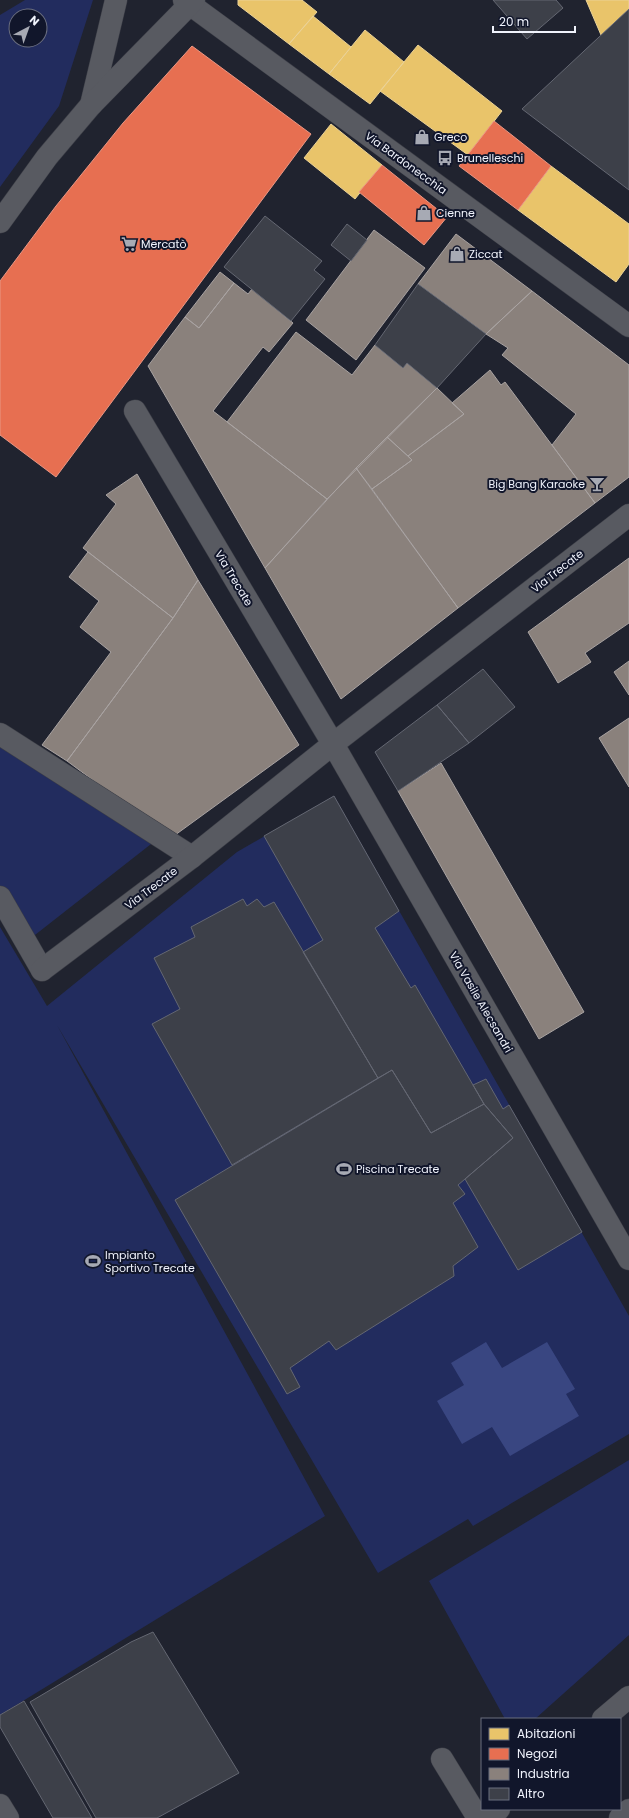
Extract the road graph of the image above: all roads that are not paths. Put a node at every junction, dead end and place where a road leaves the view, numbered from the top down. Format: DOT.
graph roads {
  1 [pos="116,0"];
  2 [pos="189,1"];
  3 [pos="91,105"];
  4 [pos="0,222"];
  5 [pos="629,326"];
  6 [pos="135,411"];
  7 [pos="629,515"];
  8 [pos="0,734"];
  9 [pos="333,744"];
  10 [pos="192,857"];
  11 [pos="0,897"];
  12 [pos="629,1259"];
  13 [pos="629,1697"];
  14 [pos="605,1718"];
  15 [pos="442,1759"];
  16 [pos="0,1805"];
  17 [pos="498,1810"];
  18 [pos="629,1810"];
  19 [pos="8,1818"];
  20 [pos="478,1818"];
  21 [pos="488,1818"];
  22 [pos="620,1818"];
  1 -- 3 [label="street"];
  2 -- 3 [label="street"];
  2 -- 5 [label="street, Via Bardonecchia"];
  3 -- 4 [label="street"];
  6 -- 9 [label="street, Via Trecate"];
  7 -- 9 [label="street, Via Trecate"];
  8 -- 10 [label="street"];
  9 -- 10 [label="street, Via Trecate"];
  9 -- 12 [label="street, Via Vasile Alecsandri"];
  10 -- 11 [label="street, Via Trecate"];
  13 -- 14 [label="street"];
  15 -- 20 [label="street"];
  16 -- 19 [label="street"];
  17 -- 21 [label="street"];
  18 -- 22 [label="street"];
}
